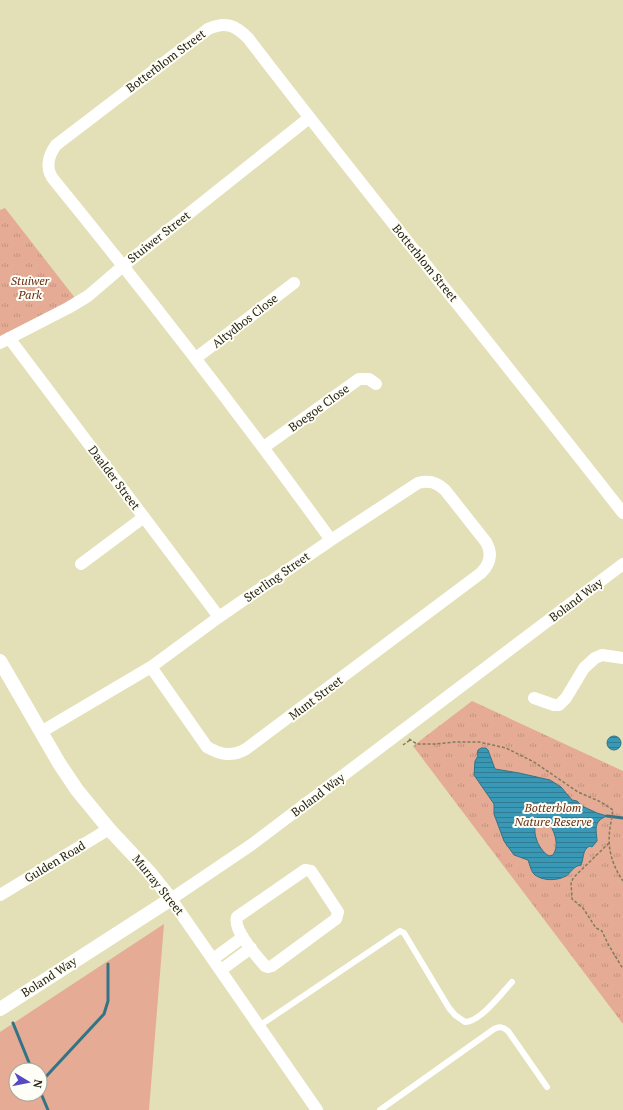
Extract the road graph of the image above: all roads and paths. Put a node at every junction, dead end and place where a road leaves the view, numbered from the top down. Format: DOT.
graph roads {
  1 [pos="309,118"];
  2 [pos="122,266"];
  3 [pos="294,283"];
  4 [pos="5,341"];
  5 [pos="196,358"];
  6 [pos="376,384"];
  7 [pos="264,447"];
  8 [pos="623,513"];
  9 [pos="144,517"];
  10 [pos="331,540"];
  11 [pos="490,556"];
  12 [pos="81,564"];
  13 [pos="623,564"];
  14 [pos="219,617"];
  15 [pos="623,658"];
  16 [pos="0,661"];
  17 [pos="151,667"];
  18 [pos="534,698"];
  19 [pos="42,732"];
  20 [pos="406,736"];
  21 [pos="397,749"];
  22 [pos="109,829"];
  23 [pos="609,842"];
  24 [pos="623,881"];
  25 [pos="0,895"];
  26 [pos="171,899"];
  27 [pos="243,937"];
  28 [pos="251,948"];
  29 [pos="213,959"];
  30 [pos="623,969"];
  31 [pos="220,970"];
  32 [pos="512,982"];
  33 [pos="0,1009"];
  34 [pos="259,1026"];
  35 [pos="547,1087"];
  36 [pos="317,1110"];
  37 [pos="380,1110"];
  1 -- 2 [label="street, Stuiwer Street"];
  1 -- 2 [label="street, Botterblom Street"];
  1 -- 8 [label="street, Botterblom Street"];
  2 -- 4 [label="street, Stuiwer Street"];
  2 -- 5 [label="street, Botterblom Street"];
  3 -- 5 [label="street, Altydbos Close"];
  4 -- 9 [label="street, Daalder Street"];
  5 -- 7 [label="street, Botterblom Street"];
  6 -- 7 [label="street, Boegoe Close"];
  7 -- 10 [label="street, Botterblom Street"];
  9 -- 12 [label="street"];
  9 -- 14 [label="street, Daalder Street"];
  10 -- 11 [label="street, Sterling Street"];
  10 -- 14 [label="street, Sterling Street"];
  11 -- 17 [label="street, Munt Street"];
  13 -- 20 [label="street, Boland Way"];
  14 -- 17 [label="street, Sterling Street"];
  15 -- 18 [label="street"];
  16 -- 19 [label="street, Murray Street"];
  17 -- 19 [label="street, Sterling Street"];
  19 -- 22 [label="street, Murray Street"];
  20 -- 21 [label="path"];
  20 -- 23 [label="path"];
  20 -- 26 [label="street, Boland Way"];
  22 -- 25 [label="street, Gulden Road"];
  22 -- 26 [label="street, Murray Street"];
  23 -- 24 [label="path"];
  23 -- 30 [label="path"];
  26 -- 29 [label="street, Murray Street"];
  26 -- 33 [label="street, Boland Way"];
  27 -- 28 [label="street"];
  27 -- 28 [label="street"];
  27 -- 29 [label="street"];
  28 -- 31 [label="street"];
  29 -- 31 [label="street, Murray Street"];
  31 -- 34 [label="street, Murray Street"];
  32 -- 34 [label="lane"];
  34 -- 36 [label="street, Murray Street"];
  35 -- 37 [label="lane"];
}
